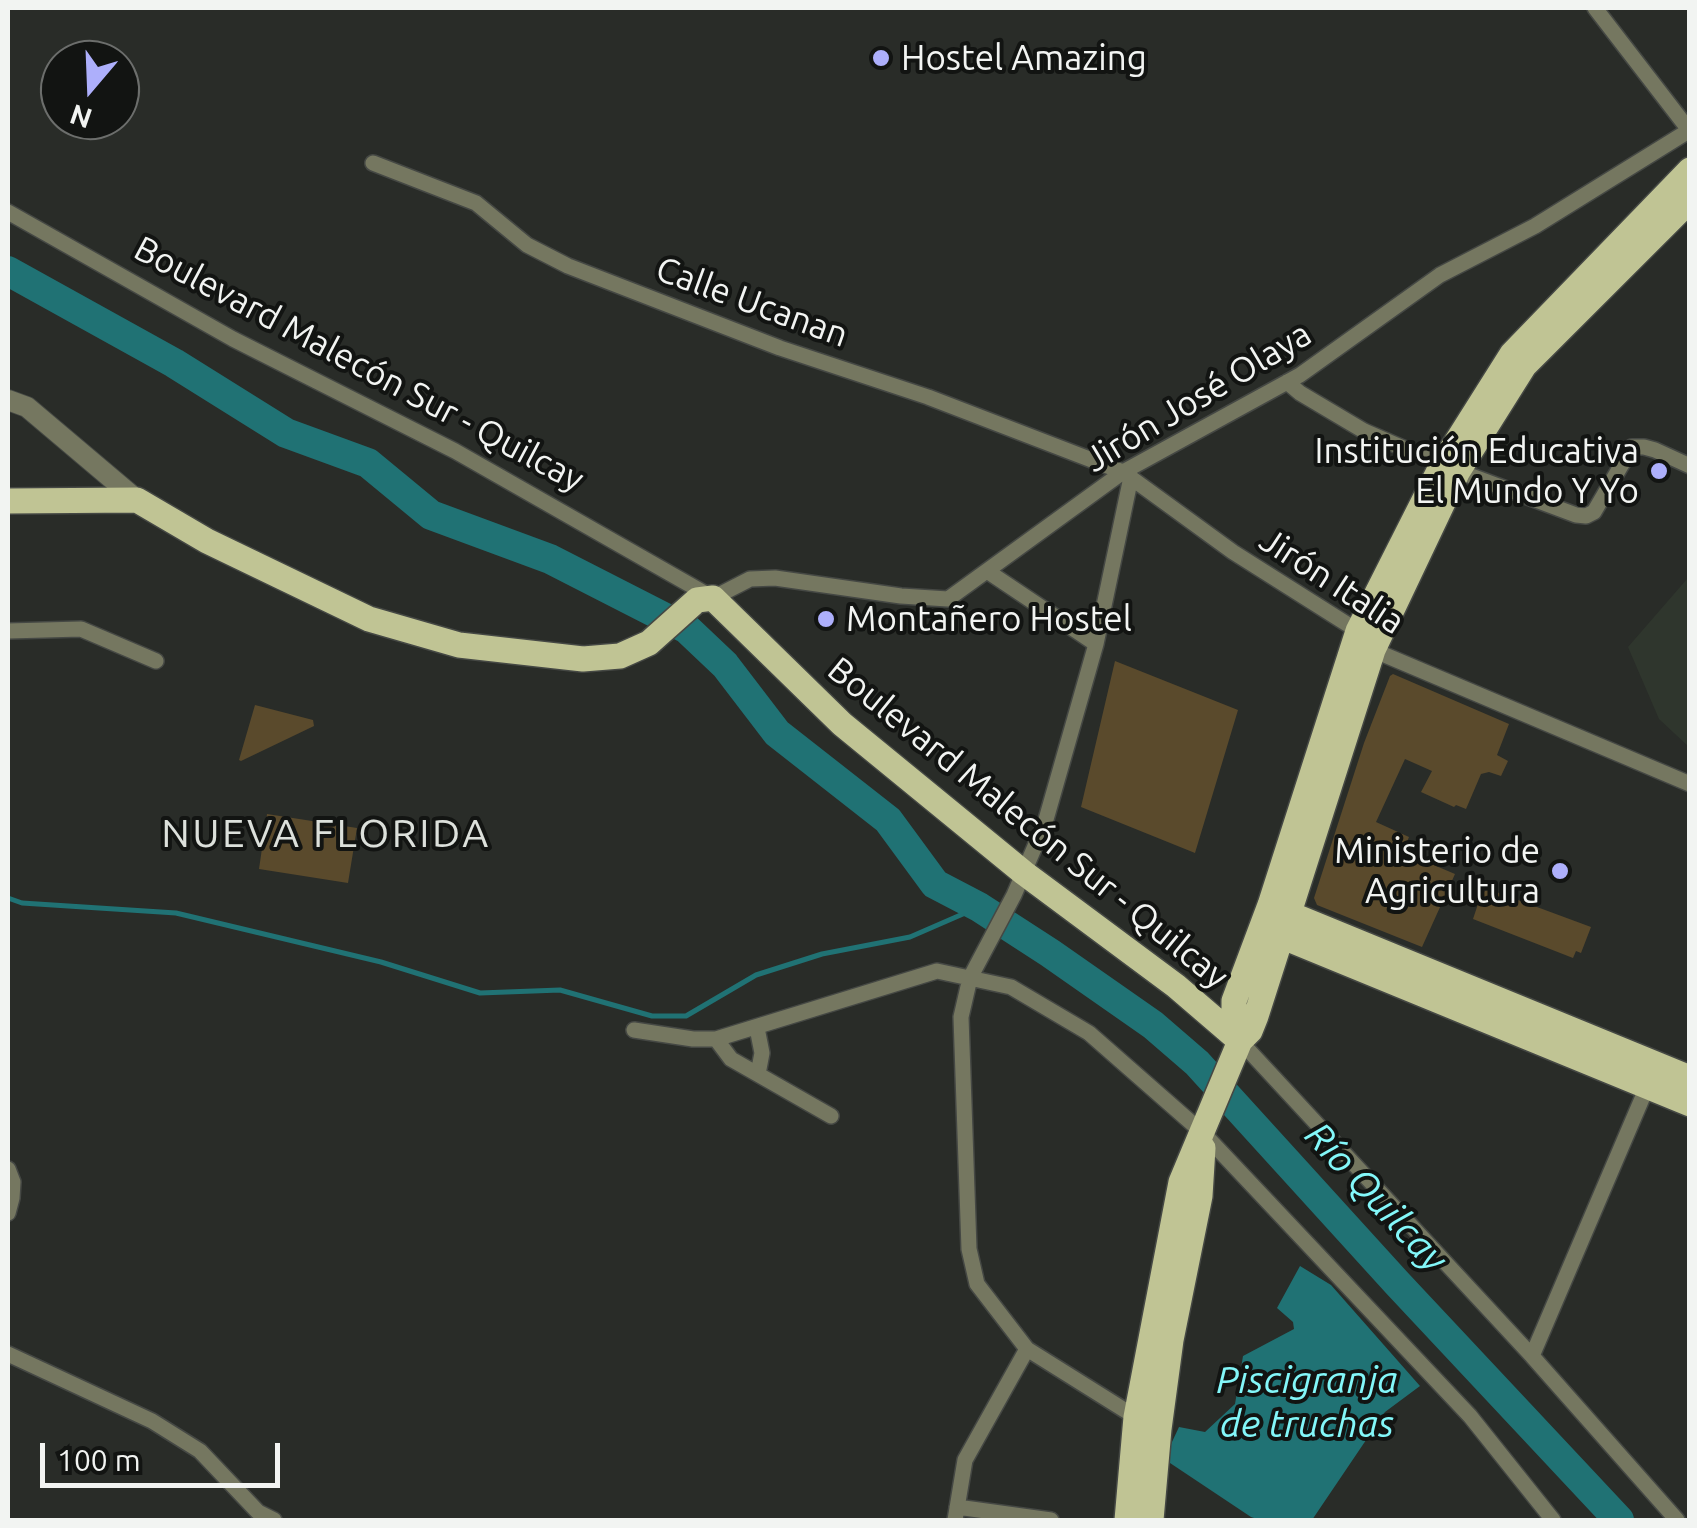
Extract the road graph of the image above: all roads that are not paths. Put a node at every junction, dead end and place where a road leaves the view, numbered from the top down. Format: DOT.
graph roads {
  1 [pos="1595,8"];
  2 [pos="1689,130"];
  3 [pos="373,164"];
  4 [pos="1689,172"];
  5 [pos="1690,200"];
  6 [pos="8,212"];
  7 [pos="1552,325"];
  8 [pos="1287,382"];
  9 [pos="8,400"];
  10 [pos="1690,466"];
  11 [pos="1450,468"];
  12 [pos="1127,475"];
  13 [pos="137,500"];
  14 [pos="8,501"];
  15 [pos="987,571"];
  16 [pos="705,599"];
  17 [pos="8,631"];
  18 [pos="1365,640"];
  19 [pos="1096,644"];
  20 [pos="156,661"];
  21 [pos="1690,784"];
  22 [pos="1019,884"];
  23 [pos="1275,921"];
  24 [pos="976,969"];
  25 [pos="757,1028"];
  26 [pos="634,1030"];
  27 [pos="716,1039"];
  28 [pos="1236,1050"];
  29 [pos="758,1074"];
  30 [pos="1690,1078"];
  31 [pos="1647,1088"];
  32 [pos="1690,1104"];
  33 [pos="831,1116"];
  34 [pos="1207,1124"];
  35 [pos="8,1169"];
  36 [pos="8,1213"];
  37 [pos="1027,1349"];
  38 [pos="8,1354"];
  39 [pos="1532,1356"];
  40 [pos="1136,1417"];
  41 [pos="1159,1430"];
  42 [pos="956,1514"];
  43 [pos="274,1520"];
  44 [pos="1051,1520"];
  45 [pos="1127,1520"];
  46 [pos="1151,1520"];
  47 [pos="1553,1520"];
  48 [pos="1677,1520"];
  1 -- 2 [label="street"];
  2 -- 8 [label="street, Jirón José Olaya"];
  3 -- 12 [label="street, Calle Ucanan"];
  4 -- 7 [label="main road"];
  5 -- 7 [label="main road"];
  6 -- 16 [label="street, Boulevard Malecón Sur - Quilcay"];
  7 -- 11 [label="main road"];
  8 -- 11 [label="street"];
  8 -- 12 [label="street, Jirón José Olaya"];
  9 -- 13 [label="street"];
  10 -- 11 [label="street"];
  11 -- 18 [label="main road"];
  12 -- 15 [label="street, Jirón José Olaya"];
  12 -- 18 [label="street, Jirón Italia"];
  12 -- 19 [label="street, Jirón José Olaya"];
  13 -- 14 [label="main road"];
  13 -- 16 [label="main road"];
  15 -- 16 [label="street, Jirón José Olaya"];
  15 -- 19 [label="street"];
  16 -- 22 [label="main road, Boulevard Malecón Sur - Quilcay"];
  17 -- 20 [label="street"];
  18 -- 21 [label="street, Jirón Italia"];
  18 -- 23 [label="main road"];
  19 -- 22 [label="street, Jirón José Olaya"];
  22 -- 24 [label="street, Jirón José Olaya"];
  22 -- 28 [label="main road, Boulevard Malecón Sur - Quilcay"];
  23 -- 28 [label="main road"];
  23 -- 30 [label="main road"];
  23 -- 31 [label="main road"];
  24 -- 25 [label="street"];
  24 -- 34 [label="street"];
  24 -- 37 [label="street, Jirón José Olaya"];
  25 -- 27 [label="street"];
  25 -- 29 [label="street"];
  26 -- 27 [label="street"];
  27 -- 29 [label="street"];
  28 -- 34 [label="main road"];
  28 -- 39 [label="street, Boulevard Malecón Sur - Quilcay"];
  29 -- 33 [label="street"];
  31 -- 32 [label="main road"];
  31 -- 39 [label="street"];
  34 -- 40 [label="main road"];
  34 -- 41 [label="main road"];
  34 -- 47 [label="street"];
  35 -- 36 [label="street"];
  37 -- 40 [label="street"];
  37 -- 42 [label="street"];
  38 -- 43 [label="street"];
  39 -- 48 [label="street, Boulevard Malecón Sur - Quilcay"];
  40 -- 41 [label="street"];
  40 -- 45 [label="main road"];
  41 -- 46 [label="main road"];
  42 -- 44 [label="street"];
}
